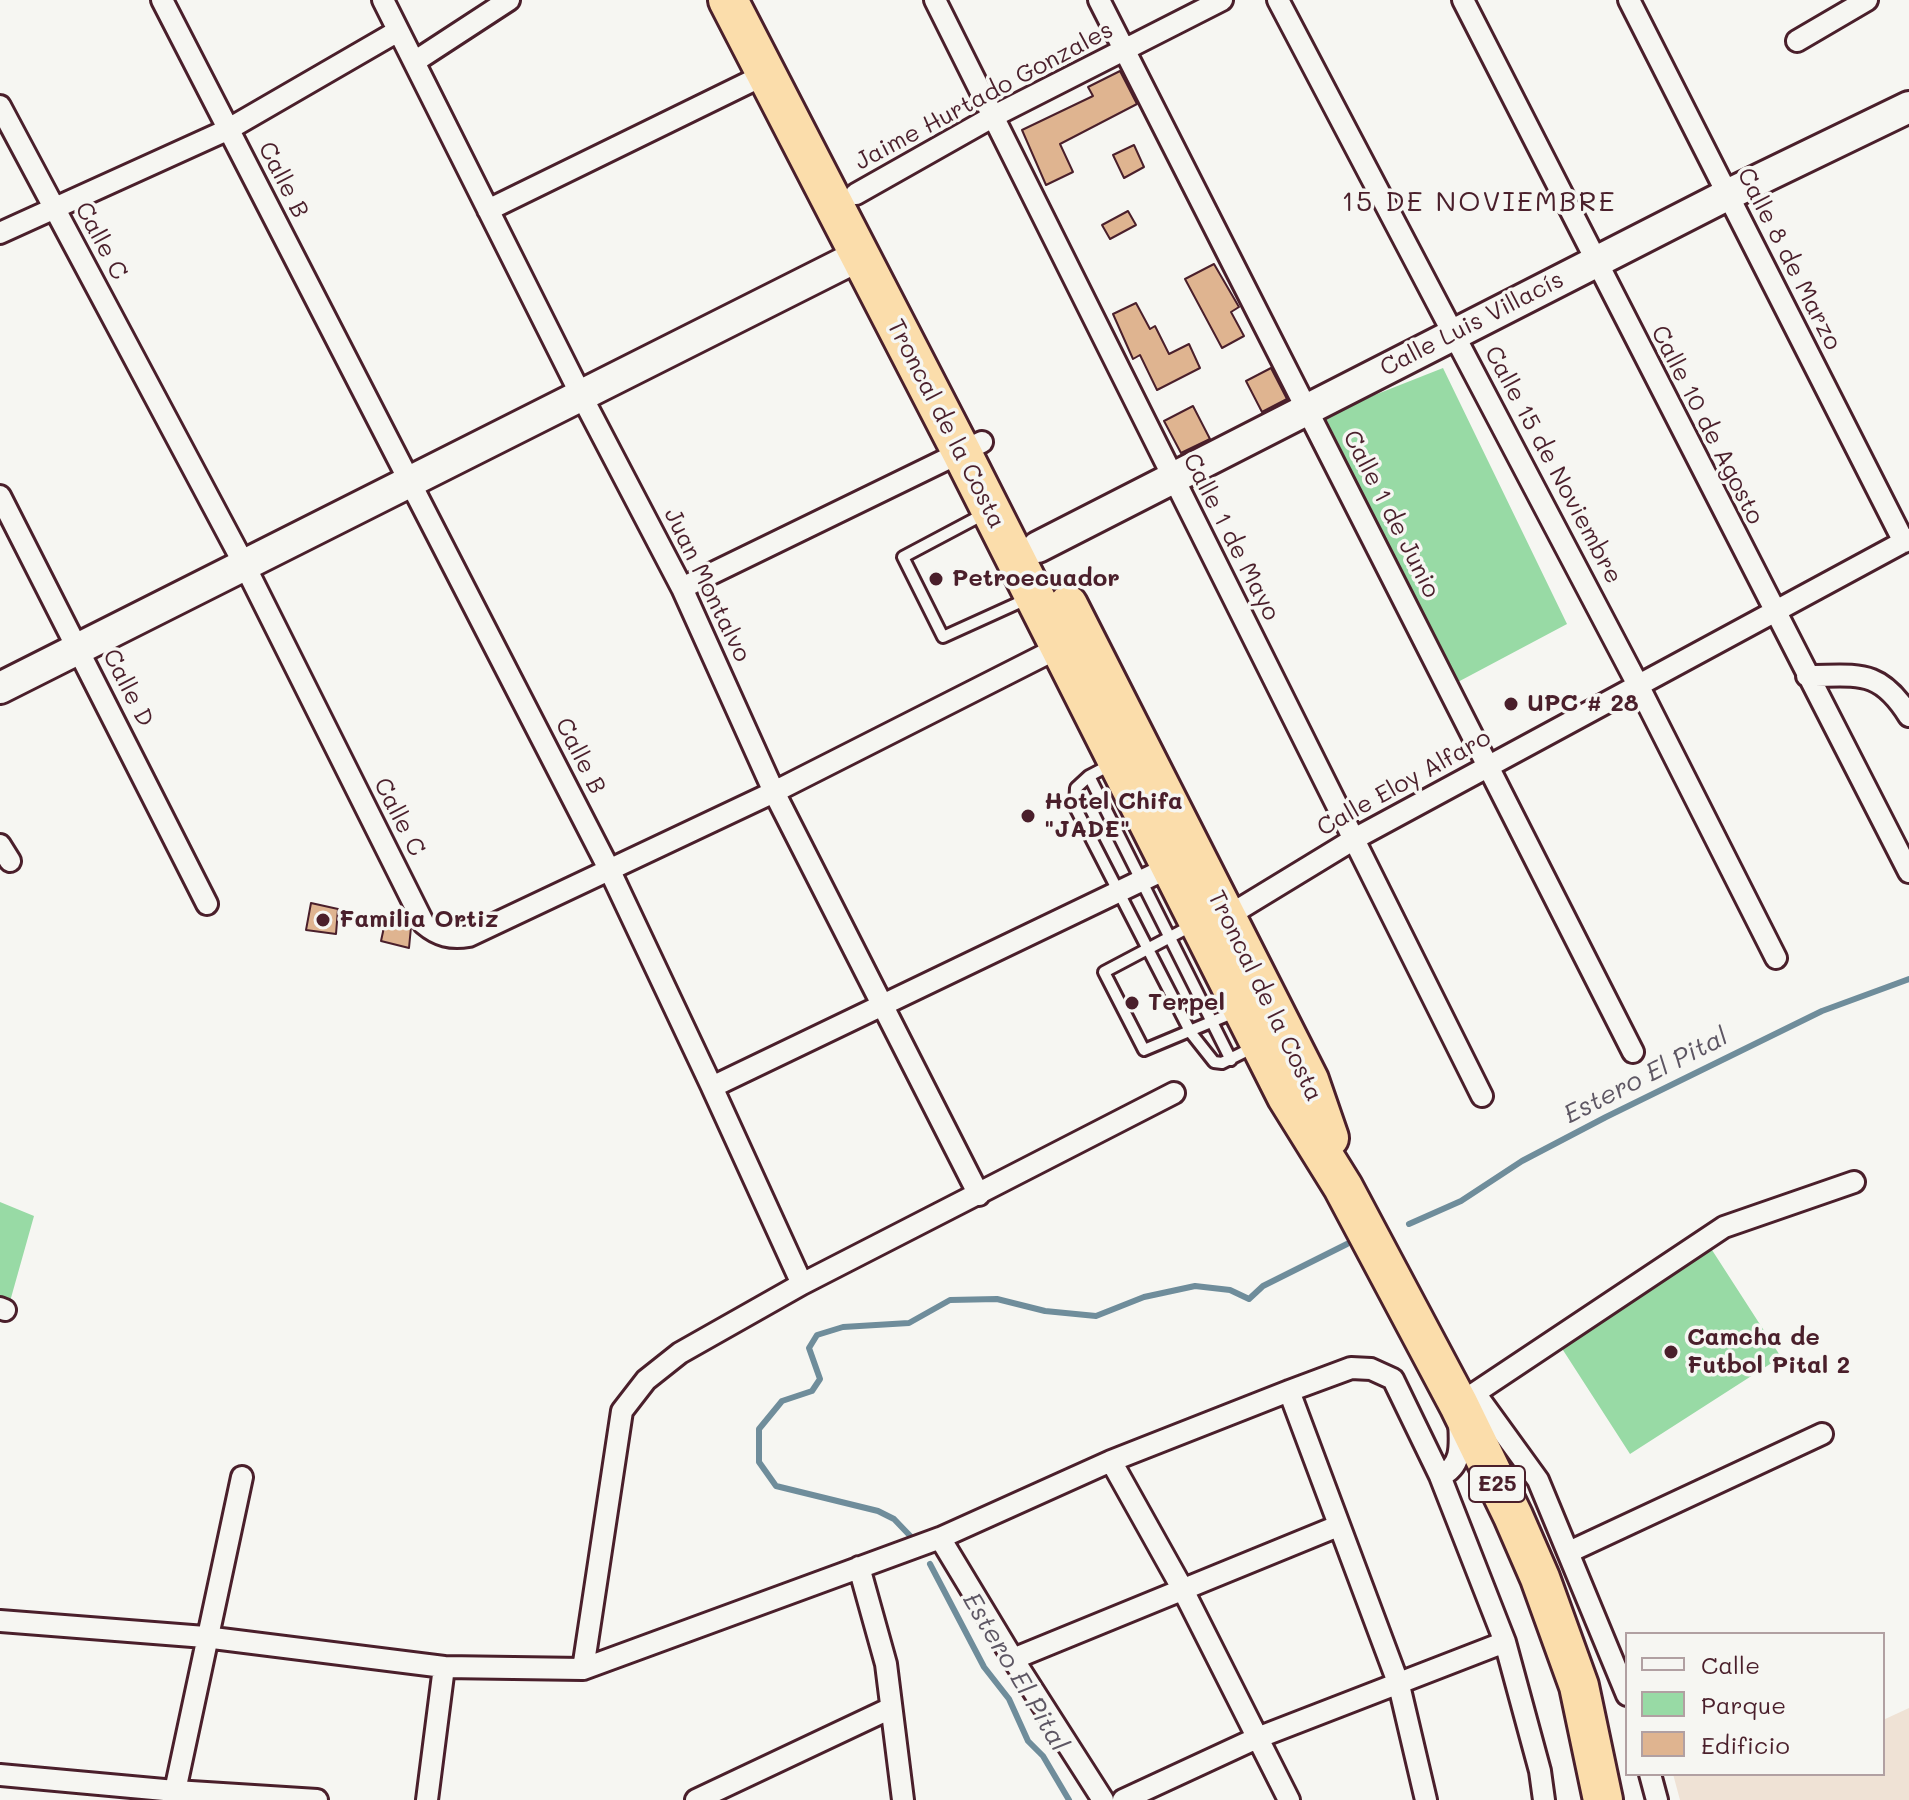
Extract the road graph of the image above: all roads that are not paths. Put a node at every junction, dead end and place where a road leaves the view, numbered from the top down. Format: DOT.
graph roads {
  1 [pos="162,0"];
  2 [pos="383,0"];
  3 [pos="509,0"];
  4 [pos="728,0"];
  5 [pos="756,0"];
  6 [pos="935,0"];
  7 [pos="1099,0"];
  8 [pos="1222,0"];
  9 [pos="1278,0"];
  10 [pos="1463,0"];
  11 [pos="1629,0"];
  12 [pos="1867,0"];
  13 [pos="398,31"];
  14 [pos="1797,41"];
  15 [pos="1124,49"];
  16 [pos="414,62"];
  17 [pos="766,74"];
  18 [pos="0,106"];
  19 [pos="1909,107"];
  20 [pos="994,116"];
  21 [pos="227,130"];
  22 [pos="856,194"];
  23 [pos="1727,195"];
  24 [pos="55,210"];
  25 [pos="488,210"];
  26 [pos="0,233"];
  27 [pos="860,255"];
  28 [pos="1595,262"];
  29 [pos="1454,334"];
  30 [pos="581,395"];
  31 [pos="1308,408"];
  32 [pos="972,447"];
  33 [pos="1171,477"];
  34 [pos="410,483"];
  35 [pos="0,496"];
  36 [pos="995,508"];
  37 [pos="1906,540"];
  38 [pos="1038,547"];
  39 [pos="244,564"];
  40 [pos="682,588"];
  41 [pos="1035,596"];
  42 [pos="1774,612"];
  43 [pos="1060,647"];
  44 [pos="79,650"];
  45 [pos="1807,676"];
  46 [pos="1638,685"];
  47 [pos="0,688"];
  48 [pos="1909,716"];
  49 [pos="1489,766"];
  50 [pos="1103,768"];
  51 [pos="774,792"];
  52 [pos="1356,838"];
  53 [pos="610,871"];
  54 [pos="1909,872"];
  55 [pos="1157,874"];
  56 [pos="1118,893"];
  57 [pos="207,904"];
  58 [pos="1199,925"];
  59 [pos="1146,949"];
  60 [pos="1776,958"];
  61 [pos="885,1005"];
  62 [pos="1226,1016"];
  63 [pos="1191,1033"];
  64 [pos="1245,1052"];
  65 [pos="1633,1052"];
  66 [pos="712,1087"];
  67 [pos="1174,1093"];
  68 [pos="1482,1096"];
  69 [pos="1854,1182"];
  70 [pos="1343,1187"];
  71 [pos="979,1195"];
  72 [pos="802,1284"];
  73 [pos="1289,1391"];
  74 [pos="1467,1399"];
  75 [pos="1822,1434"];
  76 [pos="1111,1461"];
  77 [pos="1440,1476"];
  78 [pos="242,1477"];
  79 [pos="1338,1526"];
  80 [pos="940,1538"];
  81 [pos="1569,1552"];
  82 [pos="859,1567"];
  83 [pos="1182,1588"];
  84 [pos="0,1621"];
  85 [pos="205,1637"];
  86 [pos="1505,1642"];
  87 [pos="1013,1659"];
  88 [pos="444,1667"];
  89 [pos="583,1669"];
  90 [pos="1399,1685"];
  91 [pos="1625,1690"];
  92 [pos="891,1708"];
  93 [pos="1257,1738"];
  94 [pos="0,1775"];
  95 [pos="1651,1776"];
  96 [pos="174,1796"];
  97 [pos="317,1800"];
  98 [pos="427,1800"];
  99 [pos="696,1800"];
  100 [pos="903,1800"];
  101 [pos="1103,1800"];
  102 [pos="1123,1800"];
  103 [pos="1289,1800"];
  104 [pos="1426,1800"];
  105 [pos="1544,1800"];
  106 [pos="1603,1800"];
  107 [pos="1657,1800"];
  1 -- 21 [label="street, Calle B"];
  2 -- 13 [label="street, Juan Montalvo"];
  3 -- 16 [label="street"];
  4 -- 17 [label="highway, Troncal de la Costa / E25"];
  5 -- 22 [label="highway, Troncal de la Costa / E25"];
  6 -- 20 [label="street, Calle 1 de Mayo"];
  7 -- 15 [label="street, Calle 1 de Junio"];
  8 -- 15 [label="street, Jaime Hurtado Gonzales"];
  9 -- 29 [label="street, Calle 15 de Noviembre"];
  10 -- 28 [label="street, Calle 10 de Agosto"];
  11 -- 23 [label="street, Calle 8 de Marzo"];
  12 -- 14 [label="street"];
  13 -- 16 [label="street, Juan Montalvo"];
  13 -- 21 [label="street"];
  15 -- 20 [label="street, Jaime Hurtado Gonzales"];
  15 -- 31 [label="street, Calle 1 de Junio"];
  16 -- 25 [label="street, Juan Montalvo"];
  17 -- 25 [label="street"];
  17 -- 27 [label="highway, Troncal de la Costa / E25"];
  18 -- 24 [label="street, Calle C"];
  19 -- 23 [label="street, Calle Luis Villacís"];
  20 -- 22 [label="street, Jaime Hurtado Gonzales"];
  20 -- 33 [label="street, Calle 1 de Mayo"];
  21 -- 24 [label="street"];
  21 -- 34 [label="street, Calle B"];
  22 -- 32 [label="highway, Troncal de la Costa / E25"];
  23 -- 28 [label="street, Calle Luis Villacís"];
  23 -- 37 [label="street, Calle 8 de Marzo"];
  24 -- 26 [label="street"];
  24 -- 39 [label="street, Calle C"];
  25 -- 30 [label="street, Juan Montalvo"];
  27 -- 30 [label="street"];
  27 -- 32 [label="highway, Troncal de la Costa / E25"];
  28 -- 29 [label="street, Calle Luis Villacís"];
  28 -- 42 [label="street, Calle 10 de Agosto"];
  29 -- 31 [label="street, Calle Luis Villacís"];
  29 -- 46 [label="street, Calle 15 de Noviembre"];
  30 -- 34 [label="street"];
  30 -- 40 [label="street, Juan Montalvo"];
  31 -- 33 [label="street, Calle Luis Villacís"];
  31 -- 49 [label="street, Calle 1 de Junio"];
  32 -- 36 [label="highway, Troncal de la Costa / E25"];
  32 -- 38 [label="highway, Troncal de la Costa / E25"];
  32 -- 40 [label="street"];
  33 -- 38 [label="street, Calle Luis Villacís"];
  33 -- 52 [label="street, Calle 1 de Mayo"];
  34 -- 39 [label="street"];
  34 -- 53 [label="street, Calle B"];
  35 -- 44 [label="street, Calle D"];
  36 -- 41 [label="highway, Troncal de la Costa / E25"];
  36 -- 41 [label="lane"];
  37 -- 42 [label="street, Calle Eloy Alfaro"];
  38 -- 58 [label="highway, Troncal de la Costa / E25"];
  39 -- 44 [label="street"];
  39 -- 53 [label="street, Calle C"];
  40 -- 51 [label="street, Juan Montalvo"];
  41 -- 43 [label="highway, Troncal de la Costa / E25"];
  42 -- 45 [label="street, Calle 10 de Agosto"];
  42 -- 46 [label="street, Calle Eloy Alfaro"];
  43 -- 50 [label="highway, Troncal de la Costa / E25"];
  43 -- 51 [label="street, Calle C"];
  44 -- 47 [label="street"];
  44 -- 57 [label="street, Calle D"];
  45 -- 48 [label="street"];
  45 -- 54 [label="street, Calle 10 de Agosto"];
  46 -- 49 [label="street, Calle Eloy Alfaro"];
  46 -- 60 [label="street, Calle 15 de Noviembre"];
  49 -- 52 [label="street, Calle Eloy Alfaro"];
  49 -- 65 [label="street, Calle 1 de Junio"];
  50 -- 55 [label="highway, Troncal de la Costa / E25"];
  50 -- 56 [label="lane"];
  51 -- 53 [label="street, Calle C"];
  51 -- 61 [label="street, Juan Montalvo"];
  52 -- 58 [label="street, Calle Eloy Alfaro"];
  52 -- 68 [label="street, Calle 1 de Mayo"];
  53 -- 66 [label="street, Calle B"];
  55 -- 56 [label="street"];
  55 -- 58 [label="highway, Troncal de la Costa / E25"];
  56 -- 59 [label="lane"];
  56 -- 61 [label="street"];
  58 -- 59 [label="lane"];
  58 -- 62 [label="highway, Troncal de la Costa / E25"];
  58 -- 70 [label="highway, Troncal de la Costa / E25"];
  59 -- 63 [label="lane"];
  59 -- 63 [label="lane"];
  61 -- 66 [label="street"];
  61 -- 71 [label="street, Juan Montalvo"];
  62 -- 63 [label="lane"];
  62 -- 64 [label="highway, Troncal de la Costa / E25"];
  63 -- 64 [label="lane"];
  64 -- 70 [label="highway, Troncal de la Costa / E25"];
  66 -- 72 [label="street, Calle B"];
  67 -- 71 [label="street"];
  69 -- 74 [label="street"];
  70 -- 74 [label="highway, Troncal de la Costa / E25"];
  71 -- 72 [label="street"];
  72 -- 89 [label="street"];
  73 -- 76 [label="street"];
  73 -- 77 [label="street"];
  73 -- 79 [label="street"];
  74 -- 77 [label="street"];
  74 -- 81 [label="street"];
  74 -- 106 [label="highway, Troncal de la Costa / E25"];
  75 -- 81 [label="street"];
  76 -- 80 [label="street"];
  76 -- 83 [label="street"];
  77 -- 86 [label="street"];
  78 -- 85 [label="street"];
  79 -- 83 [label="street"];
  79 -- 90 [label="street"];
  80 -- 82 [label="street"];
  80 -- 87 [label="street"];
  81 -- 91 [label="street"];
  82 -- 89 [label="street"];
  82 -- 92 [label="street"];
  83 -- 87 [label="street"];
  83 -- 93 [label="street"];
  84 -- 85 [label="street"];
  85 -- 88 [label="street"];
  85 -- 96 [label="street"];
  86 -- 90 [label="street"];
  86 -- 105 [label="street"];
  87 -- 101 [label="street"];
  88 -- 89 [label="street"];
  88 -- 98 [label="street"];
  90 -- 93 [label="street"];
  90 -- 104 [label="street"];
  92 -- 99 [label="street"];
  92 -- 100 [label="street"];
  93 -- 102 [label="street"];
  93 -- 103 [label="street"];
  94 -- 96 [label="street"];
  95 -- 107 [label="street"];
  96 -- 97 [label="street"];
}
